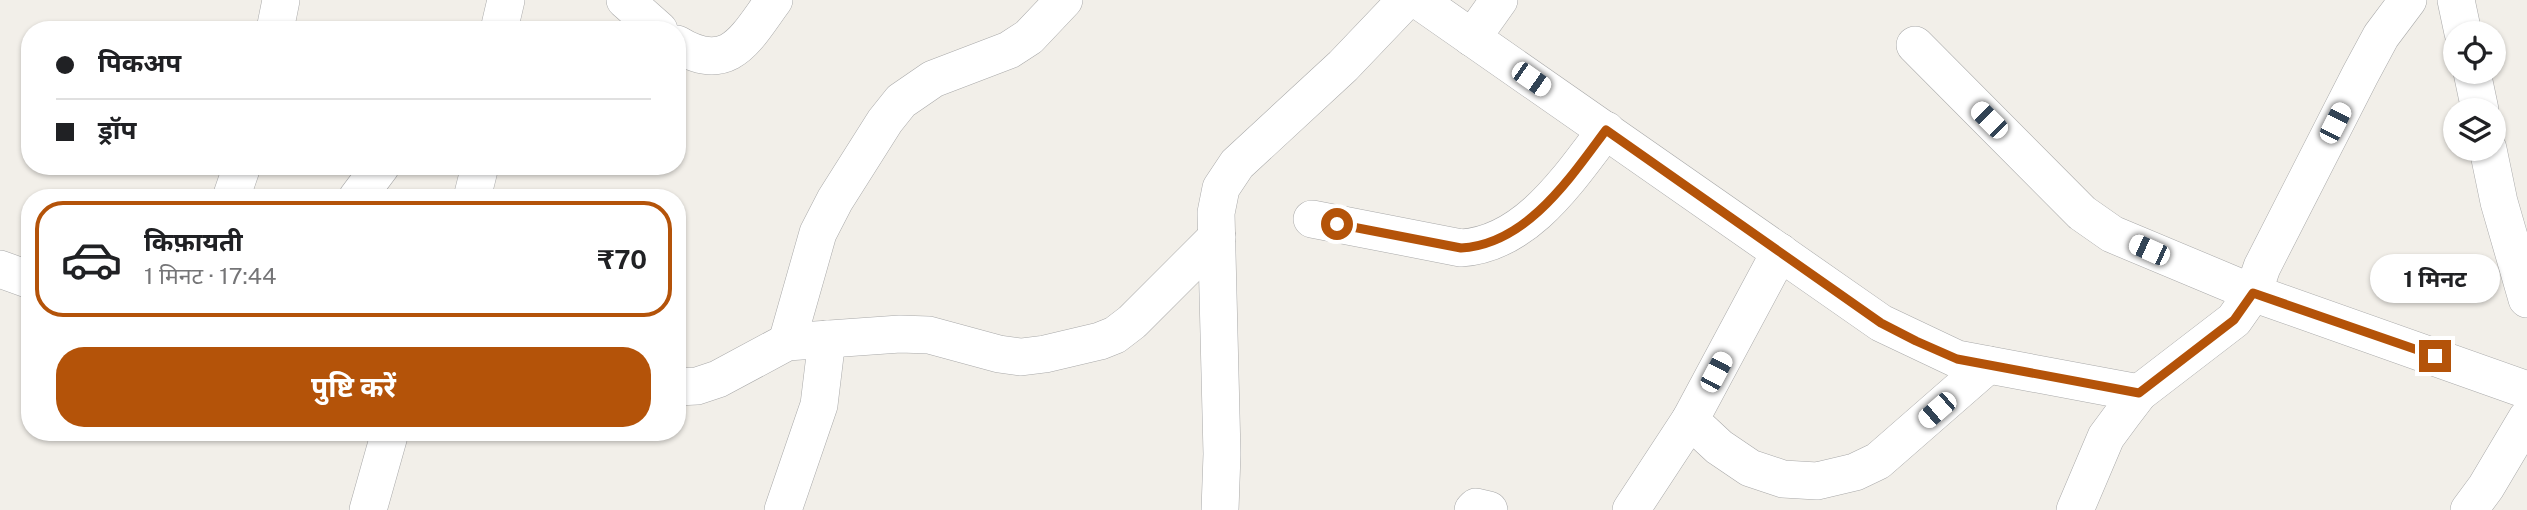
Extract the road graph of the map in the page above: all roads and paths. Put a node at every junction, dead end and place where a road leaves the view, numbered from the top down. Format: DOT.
graph roads {
  1 [pos="281,0"];
  2 [pos="506,0"];
  3 [pos="625,0"];
  4 [pos="774,0"];
  5 [pos="1065,0"];
  6 [pos="1406,0"];
  7 [pos="1418,0"];
  8 [pos="1499,0"];
  9 [pos="2408,0"];
  10 [pos="2456,0"];
  11 [pos="277,21"];
  12 [pos="501,21"];
  13 [pos="649,21"];
  14 [pos="2460,21"];
  15 [pos="1472,38"];
  16 [pos="1915,45"];
  17 [pos="686,49"];
  18 [pos="1606,130"];
  19 [pos="2490,161"];
  20 [pos="1312,219"];
  21 [pos="1217,237"];
  22 [pos="1780,252"];
  23 [pos="0,269"];
  24 [pos="21,277"];
  25 [pos="2253,293"];
  26 [pos="2527,299"];
  27 [pos="827,339"];
  28 [pos="787,342"];
  29 [pos="1988,365"];
  30 [pos="686,387"];
  31 [pos="2527,390"];
  32 [pos="2139,393"];
  33 [pos="2527,418"];
  34 [pos="1690,420"];
  35 [pos="387,441"];
  36 [pos="368,510"];
  37 [pos="783,510"];
  38 [pos="1220,510"];
  39 [pos="1472,510"];
  40 [pos="1489,510"];
  41 [pos="1632,510"];
  42 [pos="2075,510"];
  43 [pos="2469,510"];
  1 -- 11 [label="street"];
  2 -- 12 [label="street"];
  3 -- 13 [label="street"];
  4 -- 17 [label="street"];
  5 -- 28 [label="street"];
  6 -- 21 [label="street"];
  7 -- 15 [label="street"];
  8 -- 15 [label="street"];
  9 -- 25 [label="street"];
  10 -- 14 [label="street"];
  15 -- 18 [label="street"];
  16 -- 25 [label="street"];
  18 -- 20 [label="street"];
  18 -- 22 [label="street"];
  19 -- 26 [label="street"];
  21 -- 27 [label="street"];
  21 -- 38 [label="street"];
  22 -- 29 [label="street"];
  22 -- 34 [label="street"];
  23 -- 24 [label="street"];
  25 -- 31 [label="street"];
  25 -- 32 [label="street"];
  27 -- 28 [label="street"];
  27 -- 37 [label="street"];
  28 -- 30 [label="street"];
  29 -- 32 [label="street"];
  29 -- 34 [label="street"];
  32 -- 42 [label="street"];
  33 -- 43 [label="street"];
  34 -- 41 [label="street"];
  35 -- 36 [label="street"];
  39 -- 40 [label="street"];
}
